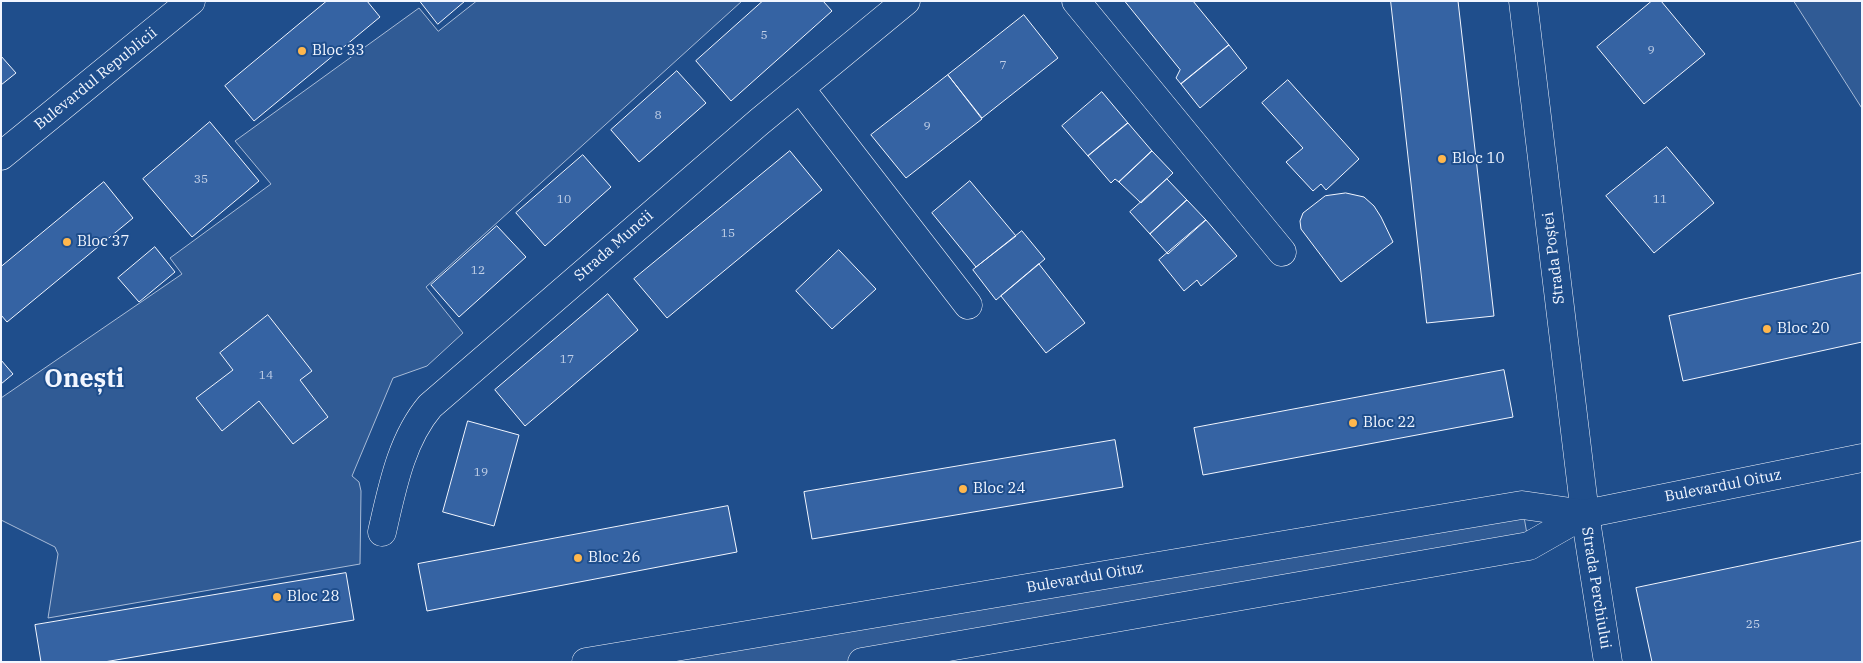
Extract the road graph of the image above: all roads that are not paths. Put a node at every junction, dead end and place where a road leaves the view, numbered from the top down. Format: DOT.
graph roads {
  1 [pos="191,1"];
  2 [pos="1076,1"];
  3 [pos="1523,1"];
  4 [pos="899,4"];
  5 [pos="800,88"];
  6 [pos="1,156"];
  7 [pos="1282,252"];
  8 [pos="968,305"];
  9 [pos="1862,458"];
  10 [pos="1585,514"];
  11 [pos="382,532"];
  12 [pos="590,661"];
  13 [pos="862,662"];
  14 [pos="1608,662"];
  1 -- 6 [label="main road, Bulevardul Republicii"];
  2 -- 7 [label="main road"];
  3 -- 10 [label="main road, Strada Poștei"];
  4 -- 5 [label="main road, Strada Muncii"];
  5 -- 8 [label="main road"];
  5 -- 11 [label="main road, Strada Muncii"];
  9 -- 10 [label="main road, Bulevardul Oituz"];
  10 -- 12 [label="main road, Bulevardul Oituz"];
  10 -- 13 [label="main road, Bulevardul Oituz"];
  10 -- 14 [label="main road, Strada Perchiului"];
}
